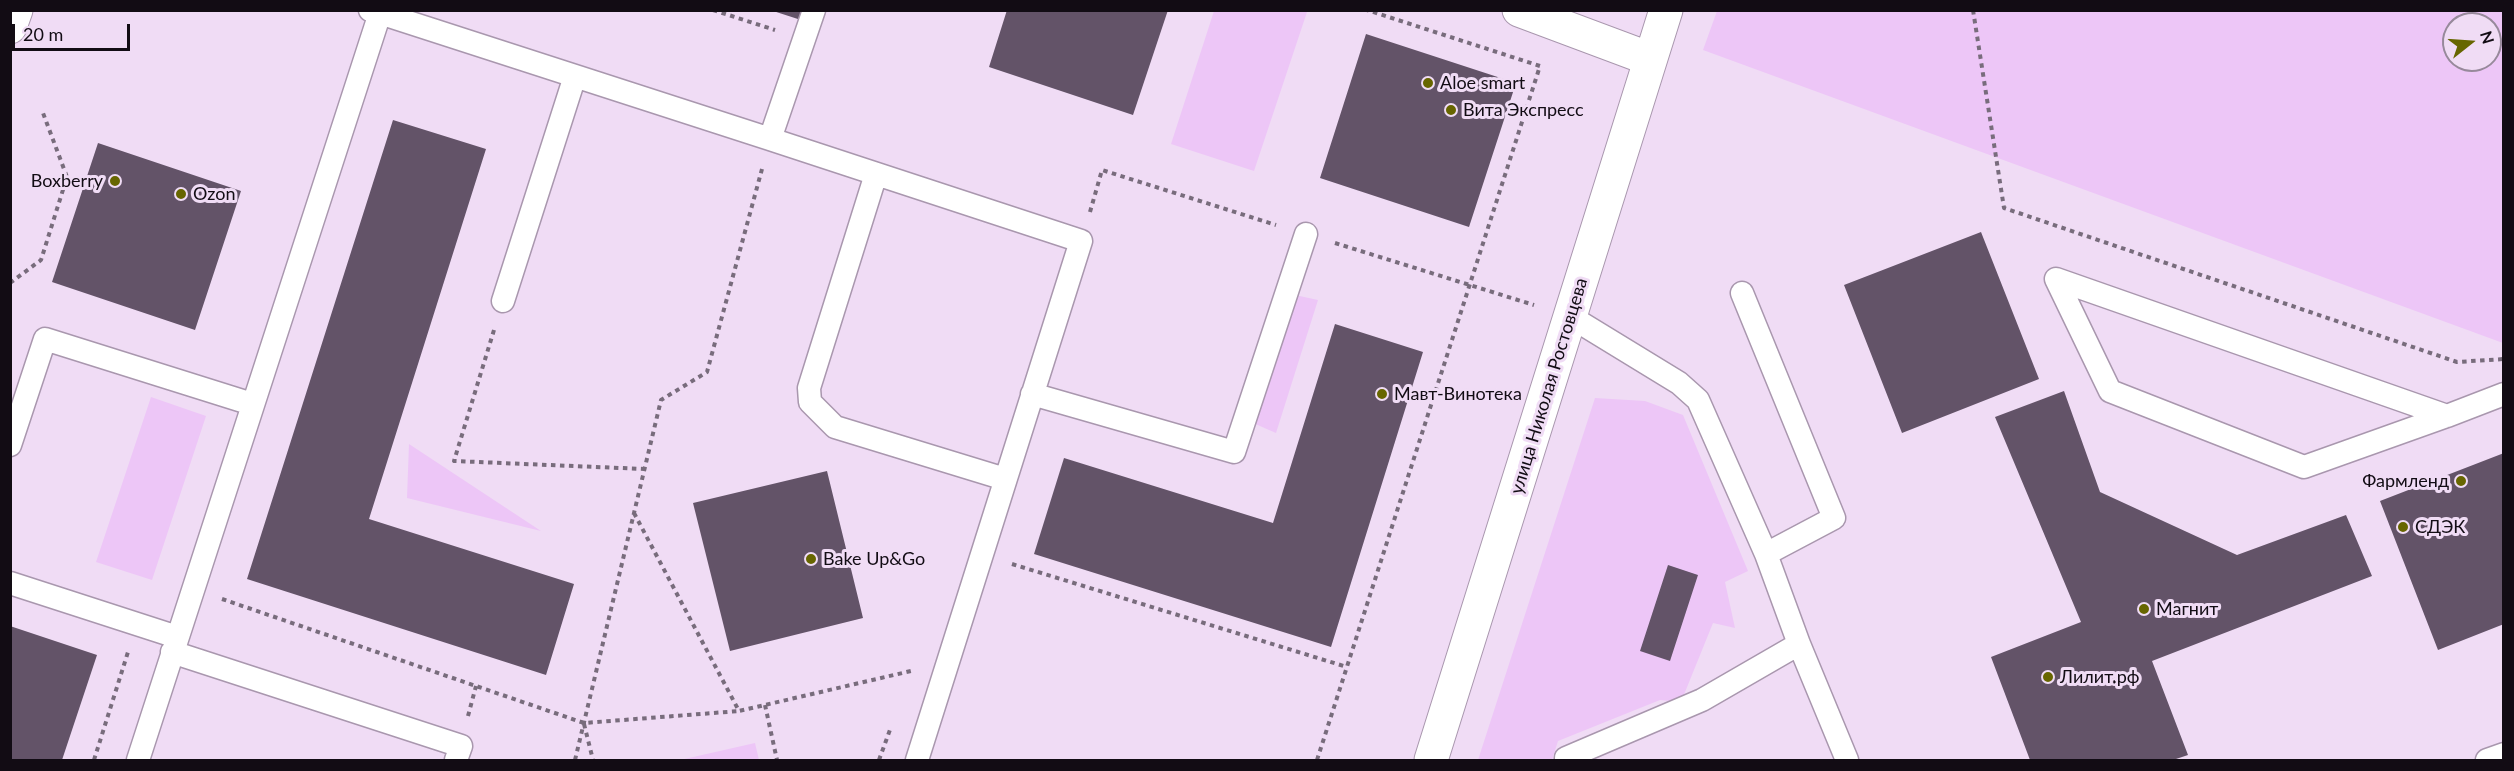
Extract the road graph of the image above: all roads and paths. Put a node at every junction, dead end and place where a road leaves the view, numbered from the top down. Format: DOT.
graph roads {
  1 [pos="16,10"];
  2 [pos="713,10"];
  3 [pos="814,10"];
  4 [pos="1367,10"];
  5 [pos="1519,10"];
  6 [pos="1665,10"];
  7 [pos="1973,10"];
  8 [pos="375,12"];
  9 [pos="10,27"];
  10 [pos="805,39"];
  11 [pos="1650,59"];
  12 [pos="575,76"];
  13 [pos="43,112"];
  14 [pos="770,139"];
  15 [pos="876,174"];
  16 [pos="1306,234"];
  17 [pos="10,284"];
  18 [pos="1742,292"];
  19 [pos="502,301"];
  20 [pos="1571,317"];
  21 [pos="2504,359"];
  22 [pos="1032,394"];
  23 [pos="2504,394"];
  24 [pos="252,404"];
  25 [pos="2447,416"];
  26 [pos="10,445"];
  27 [pos="644,469"];
  28 [pos="1005,479"];
  29 [pos="634,512"];
  30 [pos="1766,554"];
  31 [pos="981,555"];
  32 [pos="10,583"];
  33 [pos="192,588"];
  34 [pos="137,623"];
  35 [pos="1799,644"];
  36 [pos="175,645"];
  37 [pos="914,660"];
  38 [pos="1347,667"];
  39 [pos="765,705"];
  40 [pos="740,711"];
  41 [pos="584,723"];
  42 [pos="2504,754"];
  43 [pos="94,760"];
  44 [pos="138,760"];
  45 [pos="456,760"];
  46 [pos="575,760"];
  47 [pos="593,760"];
  48 [pos="777,760"];
  49 [pos="917,760"];
  50 [pos="1317,760"];
  51 [pos="1431,760"];
  52 [pos="1566,760"];
  53 [pos="1847,760"];
  54 [pos="2487,760"];
  1 -- 9 [label="street"];
  2 -- 10 [label="path"];
  3 -- 10 [label="lane"];
  4 -- 38 [label="path"];
  5 -- 11 [label="street"];
  6 -- 11 [label="street, улица Николая Ростовцева"];
  7 -- 21 [label="path"];
  8 -- 12 [label="lane"];
  8 -- 24 [label="lane"];
  10 -- 14 [label="lane"];
  11 -- 20 [label="street, улица Николая Ростовцева"];
  12 -- 14 [label="lane"];
  12 -- 19 [label="lane"];
  13 -- 17 [label="path"];
  14 -- 15 [label="lane"];
  14 -- 27 [label="path"];
  15 -- 22 [label="lane"];
  15 -- 28 [label="lane"];
  16 -- 22 [label="lane"];
  18 -- 30 [label="lane"];
  19 -- 27 [label="path"];
  20 -- 30 [label="lane"];
  20 -- 51 [label="street, улица Николая Ростовцева"];
  22 -- 28 [label="lane"];
  23 -- 25 [label="lane"];
  24 -- 26 [label="lane"];
  24 -- 33 [label="lane"];
  25 -- 25 [label="lane"];
  27 -- 29 [label="path"];
  28 -- 31 [label="lane"];
  29 -- 40 [label="path"];
  29 -- 41 [label="path"];
  30 -- 35 [label="lane"];
  31 -- 38 [label="path"];
  31 -- 49 [label="lane"];
  32 -- 34 [label="lane"];
  33 -- 36 [label="lane"];
  33 -- 41 [label="path"];
  34 -- 36 [label="lane"];
  34 -- 43 [label="path"];
  35 -- 52 [label="lane"];
  35 -- 53 [label="lane"];
  36 -- 44 [label="lane"];
  36 -- 45 [label="lane"];
  37 -- 39 [label="path"];
  38 -- 50 [label="path"];
  39 -- 40 [label="path"];
  39 -- 48 [label="path"];
  40 -- 41 [label="path"];
  41 -- 46 [label="path"];
  41 -- 47 [label="path"];
  42 -- 54 [label="lane"];
}
